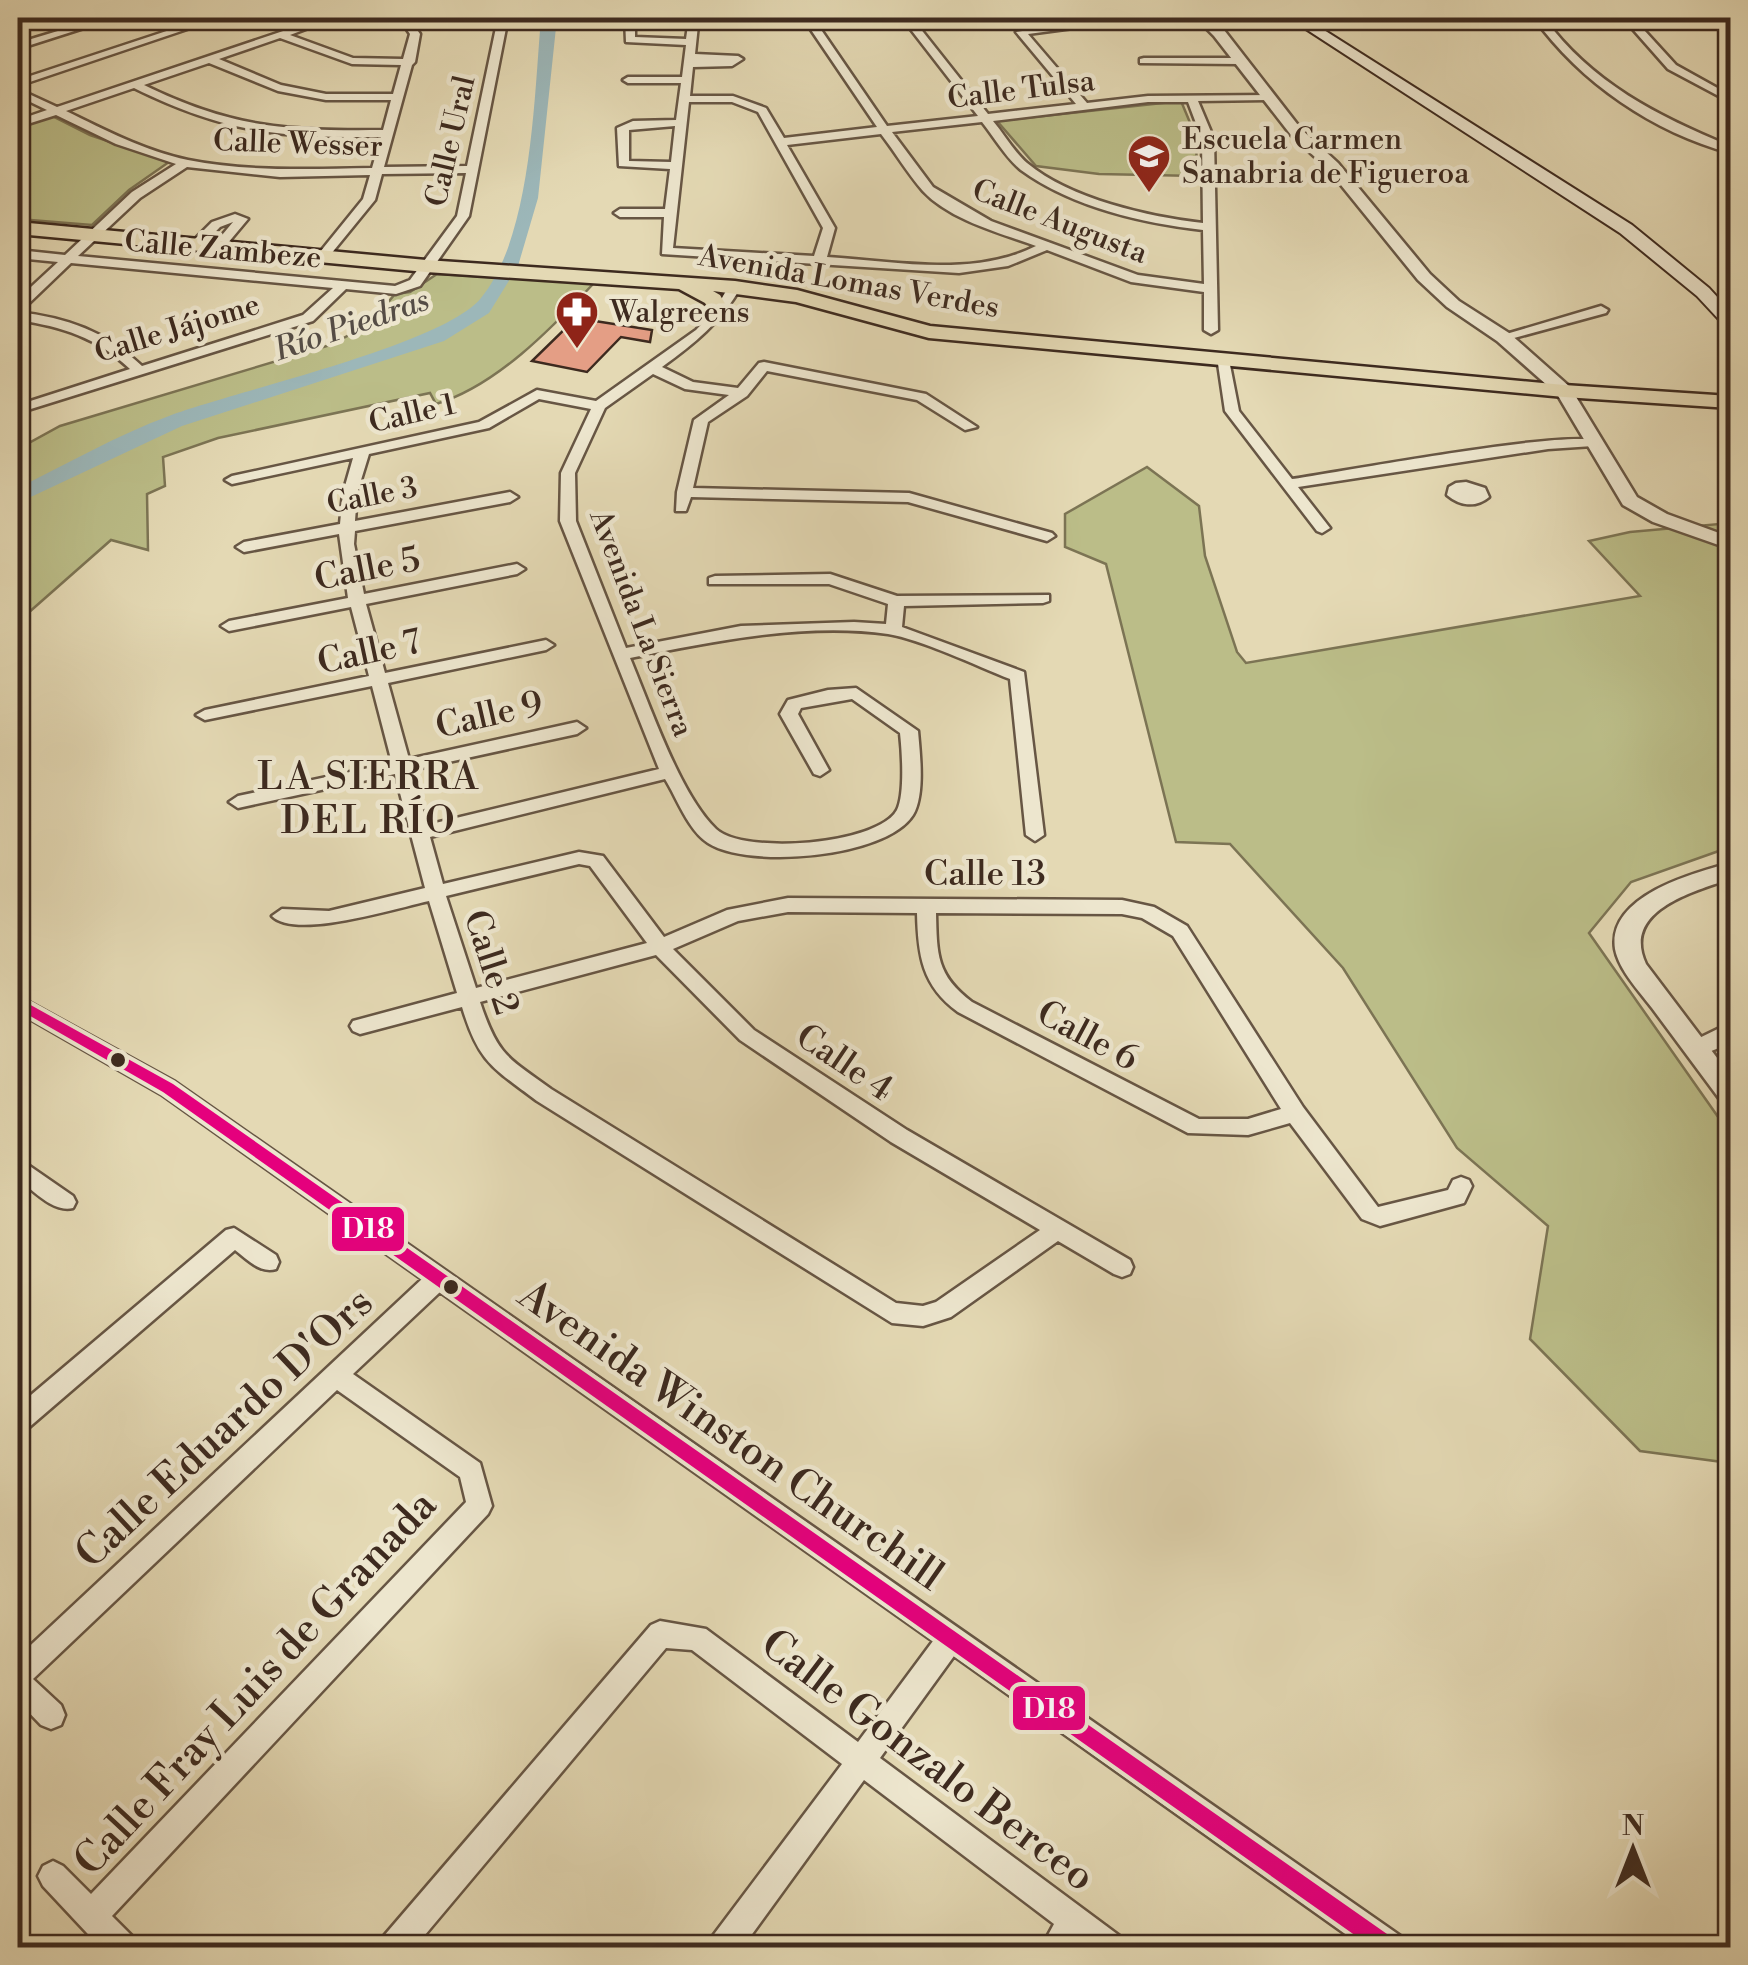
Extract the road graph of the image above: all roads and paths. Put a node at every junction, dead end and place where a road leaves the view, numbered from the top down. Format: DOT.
graph roads {
  1 [pos="110,18"];
  2 [pos="215,18"];
  3 [pos="330,18"];
  4 [pos="404,18"];
  5 [pos="503,18"];
  6 [pos="630,18"];
  7 [pos="782,18"];
  8 [pos="808,18"];
  9 [pos="907,18"];
  10 [pos="1202,18"];
  11 [pos="1296,18"];
  12 [pos="1311,18"];
  13 [pos="1539,18"];
  14 [pos="1628,18"];
  15 [pos="1718,18"];
  16 [pos="1105,19"];
  17 [pos="694,20"];
  18 [pos="1730,30"];
  19 [pos="280,35"];
  20 [pos="691,42"];
  21 [pos="18,46"];
  22 [pos="209,59"];
  23 [pos="1144,61"];
  24 [pos="1240,61"];
  25 [pos="410,62"];
  26 [pos="628,80"];
  27 [pos="687,80"];
  28 [pos="18,83"];
  29 [pos="134,84"];
  30 [pos="18,92"];
  31 [pos="399,96"];
  32 [pos="1266,96"];
  33 [pos="1192,98"];
  34 [pos="685,99"];
  35 [pos="1730,99"];
  36 [pos="1084,106"];
  37 [pos="55,110"];
  38 [pos="985,118"];
  39 [pos="680,123"];
  40 [pos="18,124"];
  41 [pos="884,130"];
  42 [pos="388,134"];
  43 [pos="781,142"];
  44 [pos="1728,148"];
  45 [pos="185,163"];
  46 [pos="676,166"];
  47 [pos="472,170"];
  48 [pos="378,172"];
  49 [pos="620,213"];
  50 [pos="670,213"];
  51 [pos="18,228"];
  52 [pos="1208,228"];
  53 [pos="92,235"];
  54 [pos="196,245"];
  55 [pos="1046,246"];
  56 [pos="218,247"];
  57 [pos="18,254"];
  58 [pos="322,257"];
  59 [pos="67,259"];
  60 [pos="820,259"];
  61 [pos="422,271"];
  62 [pos="343,285"];
  63 [pos="1209,289"];
  64 [pos="1730,298"];
  65 [pos="726,302"];
  66 [pos="18,306"];
  67 [pos="1601,310"];
  68 [pos="18,316"];
  69 [pos="1730,322"];
  70 [pos="1211,330"];
  71 [pos="1504,337"];
  72 [pos="1222,360"];
  73 [pos="652,368"];
  74 [pos="138,369"];
  75 [pos="1564,390"];
  76 [pos="742,393"];
  77 [pos="1730,402"];
  78 [pos="599,406"];
  79 [pos="18,408"];
  80 [pos="970,428"];
  81 [pos="1594,442"];
  82 [pos="362,453"];
  83 [pos="1440,461"];
  84 [pos="232,480"];
  85 [pos="1290,484"];
  86 [pos="1461,486"];
  87 [pos="510,497"];
  88 [pos="346,528"];
  89 [pos="1322,528"];
  90 [pos="1048,536"];
  91 [pos="1730,543"];
  92 [pos="244,547"];
  93 [pos="518,569"];
  94 [pos="715,581"];
  95 [pos="1043,598"];
  96 [pos="357,600"];
  97 [pos="896,601"];
  98 [pos="229,626"];
  99 [pos="894,630"];
  100 [pos="546,644"];
  101 [pos="623,654"];
  102 [pos="380,679"];
  103 [pos="204,715"];
  104 [pos="577,728"];
  105 [pos="404,766"];
  106 [pos="820,770"];
  107 [pos="670,772"];
  108 [pos="238,802"];
  109 [pos="421,833"];
  110 [pos="1035,835"];
  111 [pos="1730,872"];
  112 [pos="436,894"];
  113 [pos="926,906"];
  114 [pos="282,916"];
  115 [pos="660,947"];
  116 [pos="468,997"];
  117 [pos="18,1003"];
  118 [pos="360,1026"];
  119 [pos="1730,1031"];
  120 [pos="1696,1049"];
  121 [pos="1730,1094"];
  122 [pos="1295,1113"];
  123 [pos="22,1179"];
  124 [pos="1461,1186"];
  125 [pos="66,1202"];
  126 [pos="1058,1230"];
  127 [pos="268,1262"];
  128 [pos="1122,1267"];
  129 [pos="439,1278"];
  130 [pos="337,1376"];
  131 [pos="18,1421"];
  132 [pos="952,1637"];
  133 [pos="18,1679"];
  134 [pos="51,1715"];
  135 [pos="860,1758"];
  136 [pos="52,1876"];
  137 [pos="92,1916"];
  138 [pos="1072,1920"];
  139 [pos="122,1948"];
  140 [pos="394,1948"];
  141 [pos="723,1948"];
  142 [pos="1056,1948"];
  143 [pos="1110,1948"];
  144 [pos="1391,1948"];
  1 -- 21 [label="street"];
  2 -- 28 [label="street"];
  3 -- 19 [label="street"];
  4 -- 25 [label="street"];
  5 -- 47 [label="street, Calle Ural"];
  6 -- 20 [label="street"];
  7 -- 17 [label="street"];
  8 -- 41 [label="street, Calle Augusta"];
  9 -- 38 [label="street"];
  10 -- 24 [label="street"];
  11 -- 69 [label="main road"];
  12 -- 64 [label="main road"];
  13 -- 44 [label="street"];
  14 -- 35 [label="street"];
  15 -- 18 [label="street"];
  16 -- 36 [label="street"];
  17 -- 20 [label="street"];
  19 -- 22 [label="street"];
  19 -- 25 [label="street"];
  20 -- 27 [label="street"];
  22 -- 29 [label="street"];
  22 -- 31 [label="street"];
  23 -- 24 [label="street"];
  24 -- 32 [label="street"];
  25 -- 31 [label="street"];
  26 -- 27 [label="street"];
  27 -- 34 [label="street"];
  29 -- 37 [label="street"];
  29 -- 42 [label="street"];
  30 -- 37 [label="street, Calle Wesser"];
  31 -- 42 [label="street"];
  32 -- 33 [label="street, Calle Tulsa"];
  32 -- 71 [label="street"];
  33 -- 36 [label="street, Calle Tulsa"];
  33 -- 52 [label="street"];
  34 -- 39 [label="street"];
  34 -- 43 [label="street"];
  36 -- 38 [label="street, Calle Tulsa"];
  37 -- 40 [label="street"];
  37 -- 45 [label="street, Calle Wesser"];
  38 -- 41 [label="street, Calle Tulsa"];
  38 -- 52 [label="street"];
  39 -- 46 [label="street"];
  39 -- 46 [label="street"];
  41 -- 43 [label="street, Calle Tulsa"];
  41 -- 55 [label="street, Calle Augusta"];
  42 -- 48 [label="street"];
  43 -- 60 [label="street"];
  45 -- 48 [label="street, Calle Wesser"];
  45 -- 53 [label="street"];
  46 -- 50 [label="street"];
  47 -- 48 [label="street, Calle Wesser"];
  47 -- 61 [label="street, Calle Ural"];
  48 -- 58 [label="street"];
  49 -- 50 [label="street"];
  50 -- 60 [label="street"];
  51 -- 53 [label="main road, Avenida Lomas Verdes"];
  52 -- 63 [label="street"];
  53 -- 54 [label="main road, Avenida Lomas Verdes"];
  53 -- 59 [label="street"];
  54 -- 56 [label="main road, Avenida Lomas Verdes"];
  54 -- 56 [label="street"];
  55 -- 60 [label="street"];
  55 -- 63 [label="street, Calle Augusta"];
  56 -- 58 [label="main road, Avenida Lomas Verdes"];
  57 -- 59 [label="street, Calle Zambeze"];
  58 -- 61 [label="main road, Avenida Lomas Verdes"];
  59 -- 62 [label="street, Calle Zambeze"];
  59 -- 66 [label="street"];
  61 -- 62 [label="street, Calle Zambeze"];
  61 -- 65 [label="main road, Avenida Lomas Verdes"];
  62 -- 74 [label="street, Calle Jájome"];
  63 -- 70 [label="street"];
  65 -- 72 [label="main road, Avenida Lomas Verdes"];
  65 -- 73 [label="street, Avenida La Sierra"];
  67 -- 71 [label="street"];
  68 -- 74 [label="street"];
  71 -- 75 [label="street"];
  72 -- 75 [label="main road, Avenida Lomas Verdes"];
  72 -- 85 [label="street"];
  73 -- 76 [label="street"];
  73 -- 78 [label="street, Avenida La Sierra"];
  74 -- 79 [label="street, Calle Jájome"];
  75 -- 77 [label="main road, Avenida Lomas Verdes"];
  75 -- 81 [label="street"];
  76 -- 80 [label="street"];
  76 -- 90 [label="street"];
  78 -- 82 [label="street, Calle 1"];
  78 -- 101 [label="street, Avenida La Sierra"];
  81 -- 83 [label="street"];
  81 -- 91 [label="street"];
  82 -- 84 [label="street, Calle 1"];
  82 -- 88 [label="street, Calle 2"];
  83 -- 85 [label="street"];
  83 -- 86 [label="street"];
  85 -- 89 [label="street"];
  87 -- 88 [label="street, Calle 3"];
  88 -- 92 [label="street, Calle 3"];
  88 -- 96 [label="street, Calle 2"];
  93 -- 96 [label="street, Calle 5"];
  94 -- 97 [label="street"];
  95 -- 97 [label="street"];
  96 -- 98 [label="street, Calle 5"];
  96 -- 102 [label="street, Calle 2"];
  97 -- 99 [label="street"];
  99 -- 101 [label="street"];
  99 -- 110 [label="street"];
  100 -- 102 [label="street, Calle 7"];
  101 -- 107 [label="street, Avenida La Sierra"];
  102 -- 103 [label="street, Calle 7"];
  102 -- 105 [label="street, Calle 2"];
  104 -- 105 [label="street, Calle 9"];
  105 -- 108 [label="street, Calle 9"];
  105 -- 109 [label="street, Calle 2"];
  106 -- 107 [label="street, Avenida La Sierra"];
  107 -- 109 [label="street"];
  109 -- 112 [label="street, Calle 2"];
  111 -- 120 [label="street"];
  112 -- 114 [label="street"];
  112 -- 115 [label="street, Calle 4"];
  112 -- 116 [label="street, Calle 2"];
  113 -- 115 [label="street, Calle 13"];
  113 -- 122 [label="street, Calle 13"];
  113 -- 122 [label="street, Calle 6"];
  115 -- 116 [label="street, Calle 13"];
  115 -- 126 [label="street, Calle 4"];
  116 -- 118 [label="street, Calle 13"];
  116 -- 126 [label="street, Calle 2"];
  117 -- 129 [label="street, Avenida Winston Churchill"];
  119 -- 120 [label="street"];
  120 -- 121 [label="street"];
  122 -- 124 [label="street, Calle 13"];
  123 -- 125 [label="street"];
  126 -- 128 [label="street, Calle 4"];
  127 -- 131 [label="street"];
  129 -- 130 [label="street, Calle Eduardo D'Ors"];
  129 -- 132 [label="street, Avenida Winston Churchill"];
  130 -- 133 [label="street, Calle Eduardo D'Ors"];
  130 -- 137 [label="street, Calle Fray Luis de Granada"];
  132 -- 135 [label="street"];
  132 -- 144 [label="street, Avenida Winston Churchill"];
  133 -- 134 [label="street"];
  135 -- 138 [label="street, Calle Gonzalo Berceo"];
  135 -- 140 [label="street, Calle Gonzalo Berceo"];
  135 -- 141 [label="street"];
  136 -- 137 [label="street, Calle Fray Luis de Granada"];
  137 -- 139 [label="street, Calle Fray Luis de Granada"];
  138 -- 142 [label="street"];
  138 -- 143 [label="street, Calle Gonzalo Berceo"];
}
